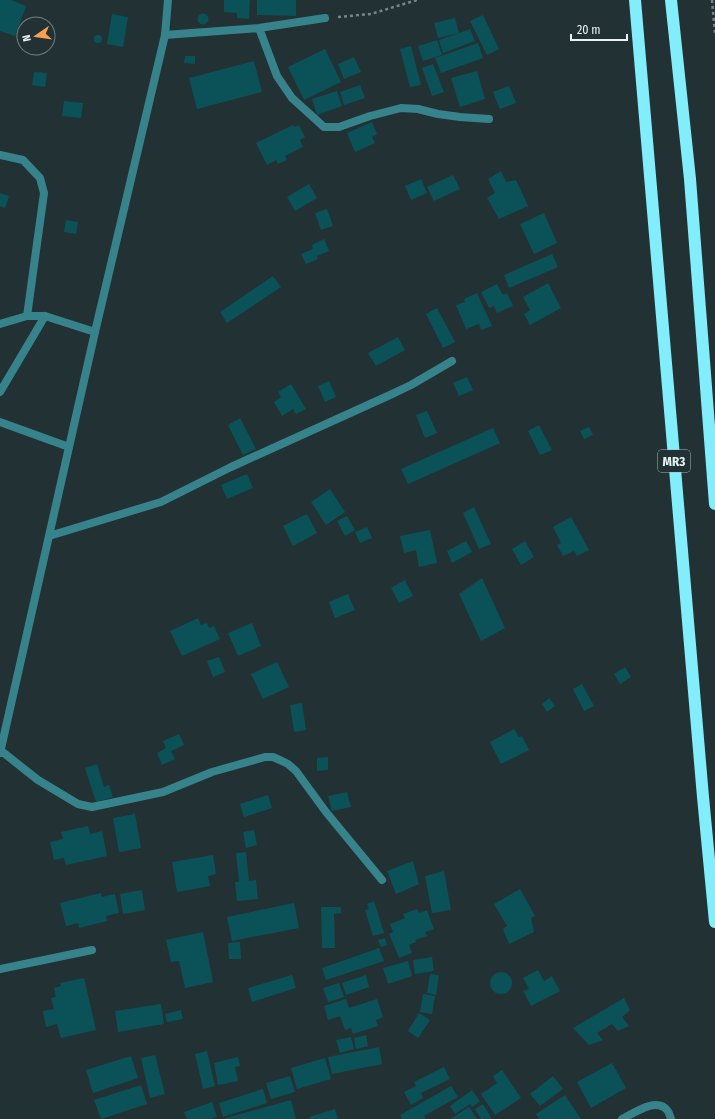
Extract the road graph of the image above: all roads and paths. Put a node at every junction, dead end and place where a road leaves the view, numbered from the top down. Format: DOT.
graph roads {
  1 [pos="168,0"];
  2 [pos="417,0"];
  3 [pos="635,0"];
  4 [pos="671,0"];
  5 [pos="680,0"];
  6 [pos="712,0"];
  7 [pos="325,18"];
  8 [pos="259,28"];
  9 [pos="715,34"];
  10 [pos="165,35"];
  11 [pos="489,119"];
  12 [pos="0,155"];
  13 [pos="690,179"];
  14 [pos="27,316"];
  15 [pos="45,316"];
  16 [pos="0,324"];
  17 [pos="95,332"];
  18 [pos="452,361"];
  19 [pos="0,392"];
  20 [pos="0,422"];
  21 [pos="69,447"];
  22 [pos="715,504"];
  23 [pos="49,536"];
  24 [pos="0,751"];
  25 [pos="382,880"];
  26 [pos="715,922"];
  27 [pos="92,950"];
  28 [pos="0,969"];
  29 [pos="622,1119"];
  30 [pos="671,1119"];
  1 -- 10 [label="street"];
  2 -- 7 [label="path"];
  3 -- 26 [label="highway, MR3"];
  4 -- 13 [label="highway, MR3"];
  5 -- 13 [label="highway"];
  6 -- 9 [label="path"];
  7 -- 8 [label="street"];
  8 -- 10 [label="street"];
  8 -- 11 [label="street"];
  10 -- 17 [label="street"];
  12 -- 14 [label="street"];
  13 -- 22 [label="highway, MR3"];
  14 -- 15 [label="street"];
  14 -- 16 [label="street"];
  15 -- 17 [label="street"];
  15 -- 19 [label="street"];
  17 -- 21 [label="street"];
  18 -- 23 [label="street"];
  20 -- 21 [label="street"];
  21 -- 23 [label="street"];
  23 -- 24 [label="street"];
  24 -- 25 [label="street"];
  27 -- 28 [label="street"];
  29 -- 30 [label="street"];
}
